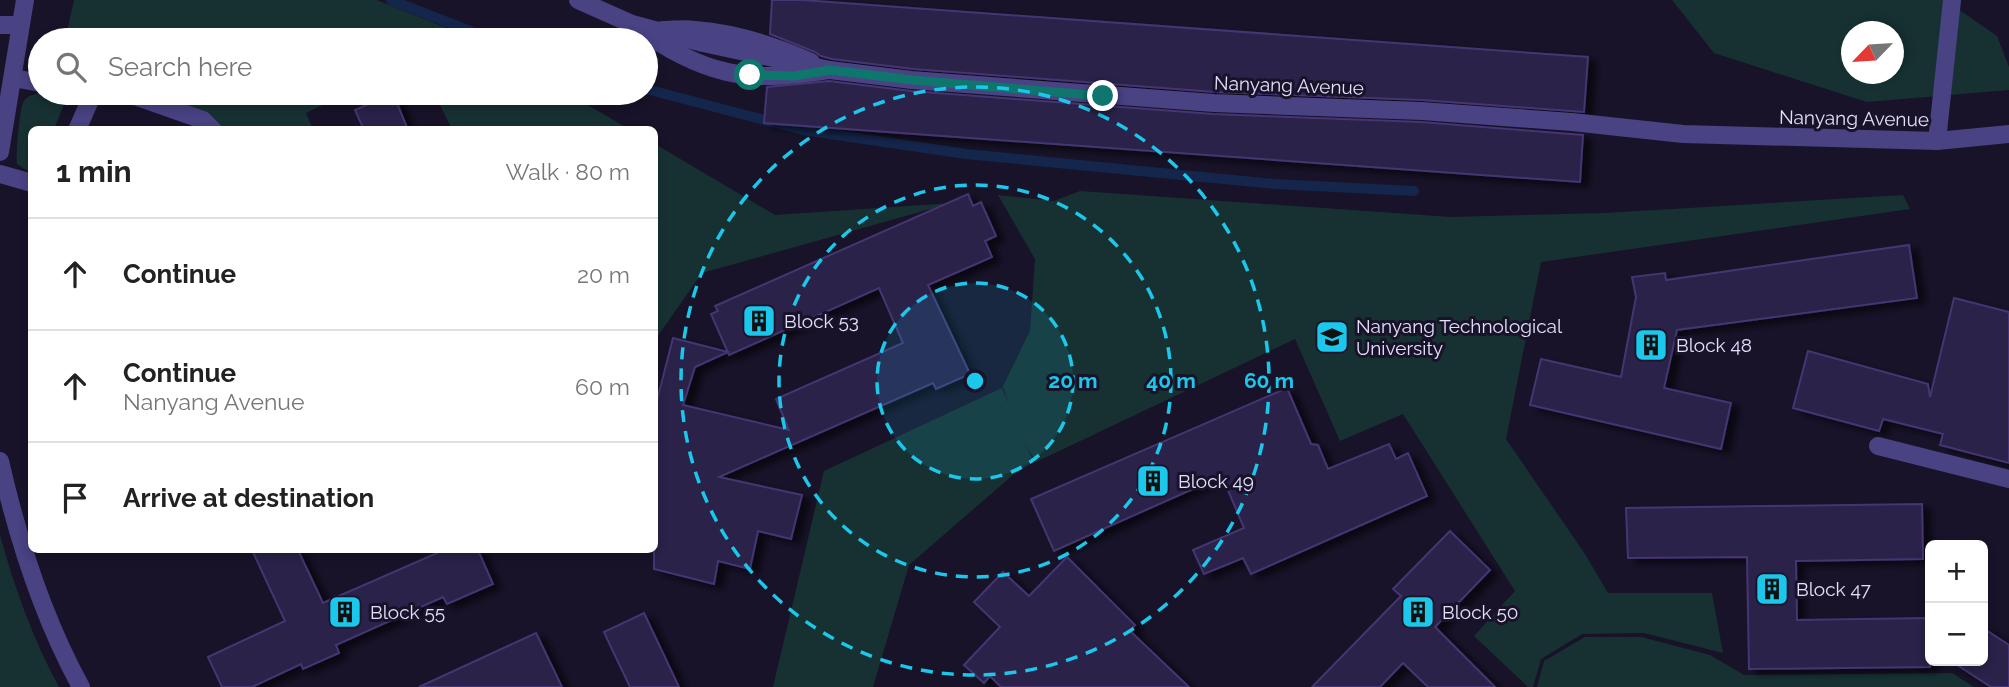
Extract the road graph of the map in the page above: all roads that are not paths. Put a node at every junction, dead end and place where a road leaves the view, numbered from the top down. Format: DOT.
graph roads {
  1 [pos="25,0"];
  2 [pos="578,0"];
  3 [pos="1952,0"];
  4 [pos="632,24"];
  5 [pos="0,25"];
  6 [pos="20,25"];
  7 [pos="638,28"];
  8 [pos="647,28"];
  9 [pos="658,31"];
  10 [pos="658,42"];
  11 [pos="830,70"];
  12 [pos="14,78"];
  13 [pos="28,81"];
  14 [pos="84,105"];
  15 [pos="87,105"];
  16 [pos="160,105"];
  17 [pos="85,109"];
  18 [pos="79,126"];
  19 [pos="209,126"];
  20 [pos="2009,134"];
  21 [pos="1937,141"];
  22 [pos="0,152"];
  23 [pos="0,174"];
  24 [pos="28,182"];
  25 [pos="1878,446"];
  26 [pos="0,461"];
  27 [pos="2009,479"];
  28 [pos="69,666"];
  29 [pos="81,687"];
  30 [pos="89,687"];
  1 -- 6 [label="street"];
  2 -- 4 [label="street, Nanyang Avenue"];
  3 -- 21 [label="street"];
  4 -- 7 [label="street"];
  4 -- 8 [label="street, Nanyang Avenue"];
  5 -- 6 [label="street"];
  6 -- 12 [label="street"];
  9 -- 11 [label="street, Nanyang Avenue"];
  10 -- 11 [label="street"];
  11 -- 21 [label="street, Nanyang Avenue"];
  12 -- 13 [label="street"];
  12 -- 22 [label="street"];
  14 -- 17 [label="street"];
  15 -- 17 [label="street"];
  16 -- 19 [label="street"];
  17 -- 18 [label="street"];
  20 -- 21 [label="street, Nanyang Avenue"];
  23 -- 24 [label="street"];
  25 -- 27 [label="street"];
  26 -- 28 [label="street"];
  28 -- 29 [label="street"];
  28 -- 30 [label="street"];
}
